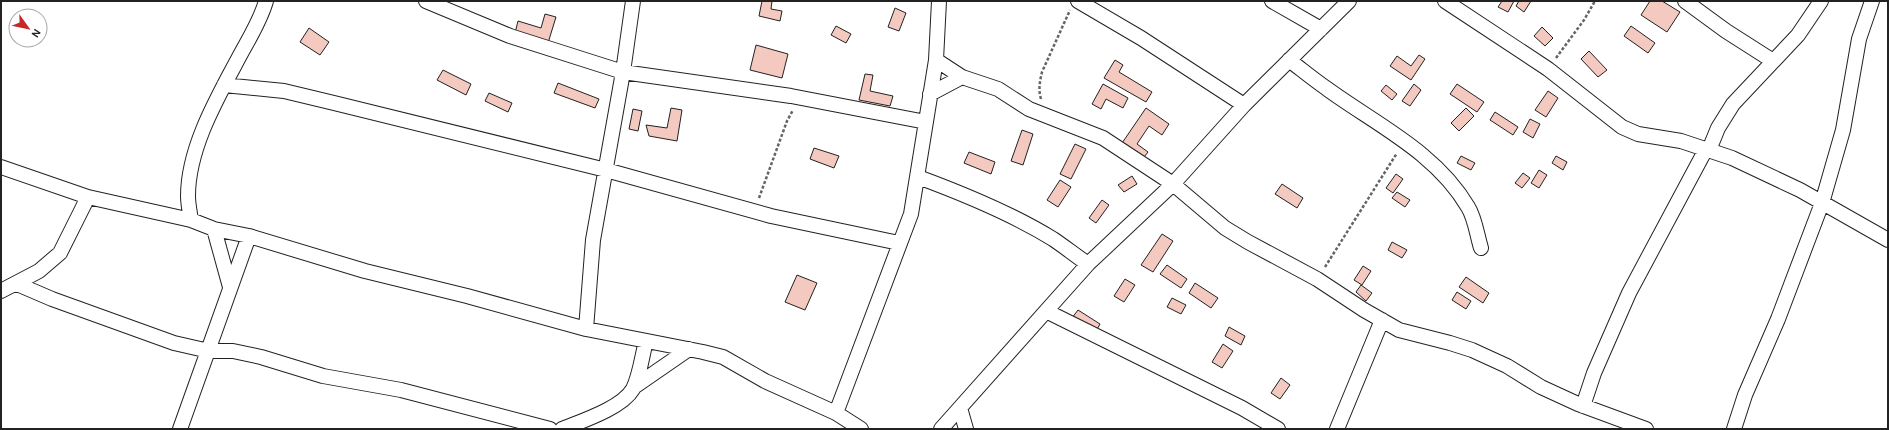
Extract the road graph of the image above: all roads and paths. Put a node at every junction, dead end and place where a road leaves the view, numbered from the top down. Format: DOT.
graph roads {
  1 [pos="266,1"];
  2 [pos="426,1"];
  3 [pos="633,1"];
  4 [pos="940,1"];
  5 [pos="1272,1"];
  6 [pos="1349,1"];
  7 [pos="1445,1"];
  8 [pos="1595,1"];
  9 [pos="1685,1"];
  10 [pos="1821,1"];
  11 [pos="1872,1"];
  12 [pos="1074,4"];
  13 [pos="1320,29"];
  14 [pos="936,60"];
  15 [pos="1289,60"];
  16 [pos="1773,61"];
  17 [pos="1548,69"];
  18 [pos="623,72"];
  19 [pos="962,77"];
  20 [pos="224,85"];
  21 [pos="930,94"];
  22 [pos="802,98"];
  23 [pos="1244,105"];
  24 [pos="1051,117"];
  25 [pos="926,122"];
  26 [pos="1404,140"];
  27 [pos="1708,150"];
  28 [pos="1,167"];
  29 [pos="606,170"];
  30 [pos="918,177"];
  31 [pos="1173,184"];
  32 [pos="88,197"];
  33 [pos="1822,203"];
  34 [pos="754,212"];
  35 [pos="192,220"];
  36 [pos="214,229"];
  37 [pos="249,236"];
  38 [pos="1888,240"];
  39 [pos="899,243"];
  40 [pos="1482,248"];
  41 [pos="1088,264"];
  42 [pos="1317,279"];
  43 [pos="17,284"];
  44 [pos="230,287"];
  45 [pos="1,291"];
  46 [pos="1046,311"];
  47 [pos="1382,320"];
  48 [pos="586,329"];
  49 [pos="646,341"];
  50 [pos="689,349"];
  51 [pos="209,351"];
  52 [pos="634,387"];
  53 [pos="1583,406"];
  54 [pos="960,408"];
  55 [pos="836,413"];
  56 [pos="514,425"];
  57 [pos="180,429"];
  58 [pos="550,429"];
  59 [pos="562,429"];
  60 [pos="861,429"];
  61 [pos="941,429"];
  62 [pos="966,429"];
  63 [pos="1278,429"];
  64 [pos="1337,429"];
  65 [pos="1646,429"];
  66 [pos="1734,429"];
  1 -- 20 [label="street"];
  2 -- 18 [label="street"];
  3 -- 18 [label="street"];
  4 -- 14 [label="street"];
  5 -- 13 [label="street"];
  6 -- 13 [label="street"];
  7 -- 17 [label="street"];
  8 -- 17 [label="path"];
  9 -- 16 [label="street"];
  10 -- 16 [label="street"];
  11 -- 33 [label="street"];
  12 -- 23 [label="street"];
  12 -- 24 [label="path"];
  13 -- 15 [label="street"];
  14 -- 19 [label="street"];
  14 -- 21 [label="street"];
  15 -- 23 [label="street"];
  15 -- 26 [label="street"];
  16 -- 27 [label="street"];
  17 -- 27 [label="street"];
  18 -- 22 [label="street"];
  18 -- 29 [label="street"];
  19 -- 21 [label="street"];
  19 -- 24 [label="street"];
  20 -- 29 [label="street"];
  20 -- 35 [label="street"];
  21 -- 25 [label="street"];
  22 -- 25 [label="street"];
  22 -- 34 [label="path"];
  23 -- 31 [label="street"];
  24 -- 31 [label="street"];
  25 -- 30 [label="street"];
  26 -- 40 [label="street"];
  26 -- 42 [label="path"];
  27 -- 33 [label="street"];
  27 -- 53 [label="street"];
  28 -- 32 [label="street"];
  29 -- 34 [label="street"];
  29 -- 48 [label="street"];
  30 -- 39 [label="street"];
  30 -- 41 [label="street"];
  31 -- 41 [label="street"];
  31 -- 42 [label="street"];
  32 -- 35 [label="street"];
  32 -- 43 [label="street"];
  33 -- 38 [label="street"];
  33 -- 66 [label="street"];
  34 -- 39 [label="street"];
  35 -- 36 [label="street"];
  36 -- 37 [label="street"];
  36 -- 44 [label="street"];
  37 -- 44 [label="street"];
  37 -- 48 [label="street"];
  39 -- 55 [label="street"];
  41 -- 46 [label="street"];
  42 -- 47 [label="street"];
  43 -- 45 [label="street"];
  43 -- 51 [label="street"];
  44 -- 51 [label="street"];
  46 -- 54 [label="street"];
  46 -- 63 [label="street"];
  47 -- 53 [label="street"];
  47 -- 64 [label="street"];
  48 -- 49 [label="street"];
  49 -- 50 [label="street"];
  49 -- 52 [label="street"];
  50 -- 52 [label="street"];
  50 -- 55 [label="street"];
  51 -- 56 [label="street"];
  51 -- 57 [label="street"];
  52 -- 59 [label="street"];
  53 -- 65 [label="street"];
  54 -- 61 [label="street"];
  54 -- 62 [label="street"];
  55 -- 60 [label="street"];
  56 -- 58 [label="street"];
}
